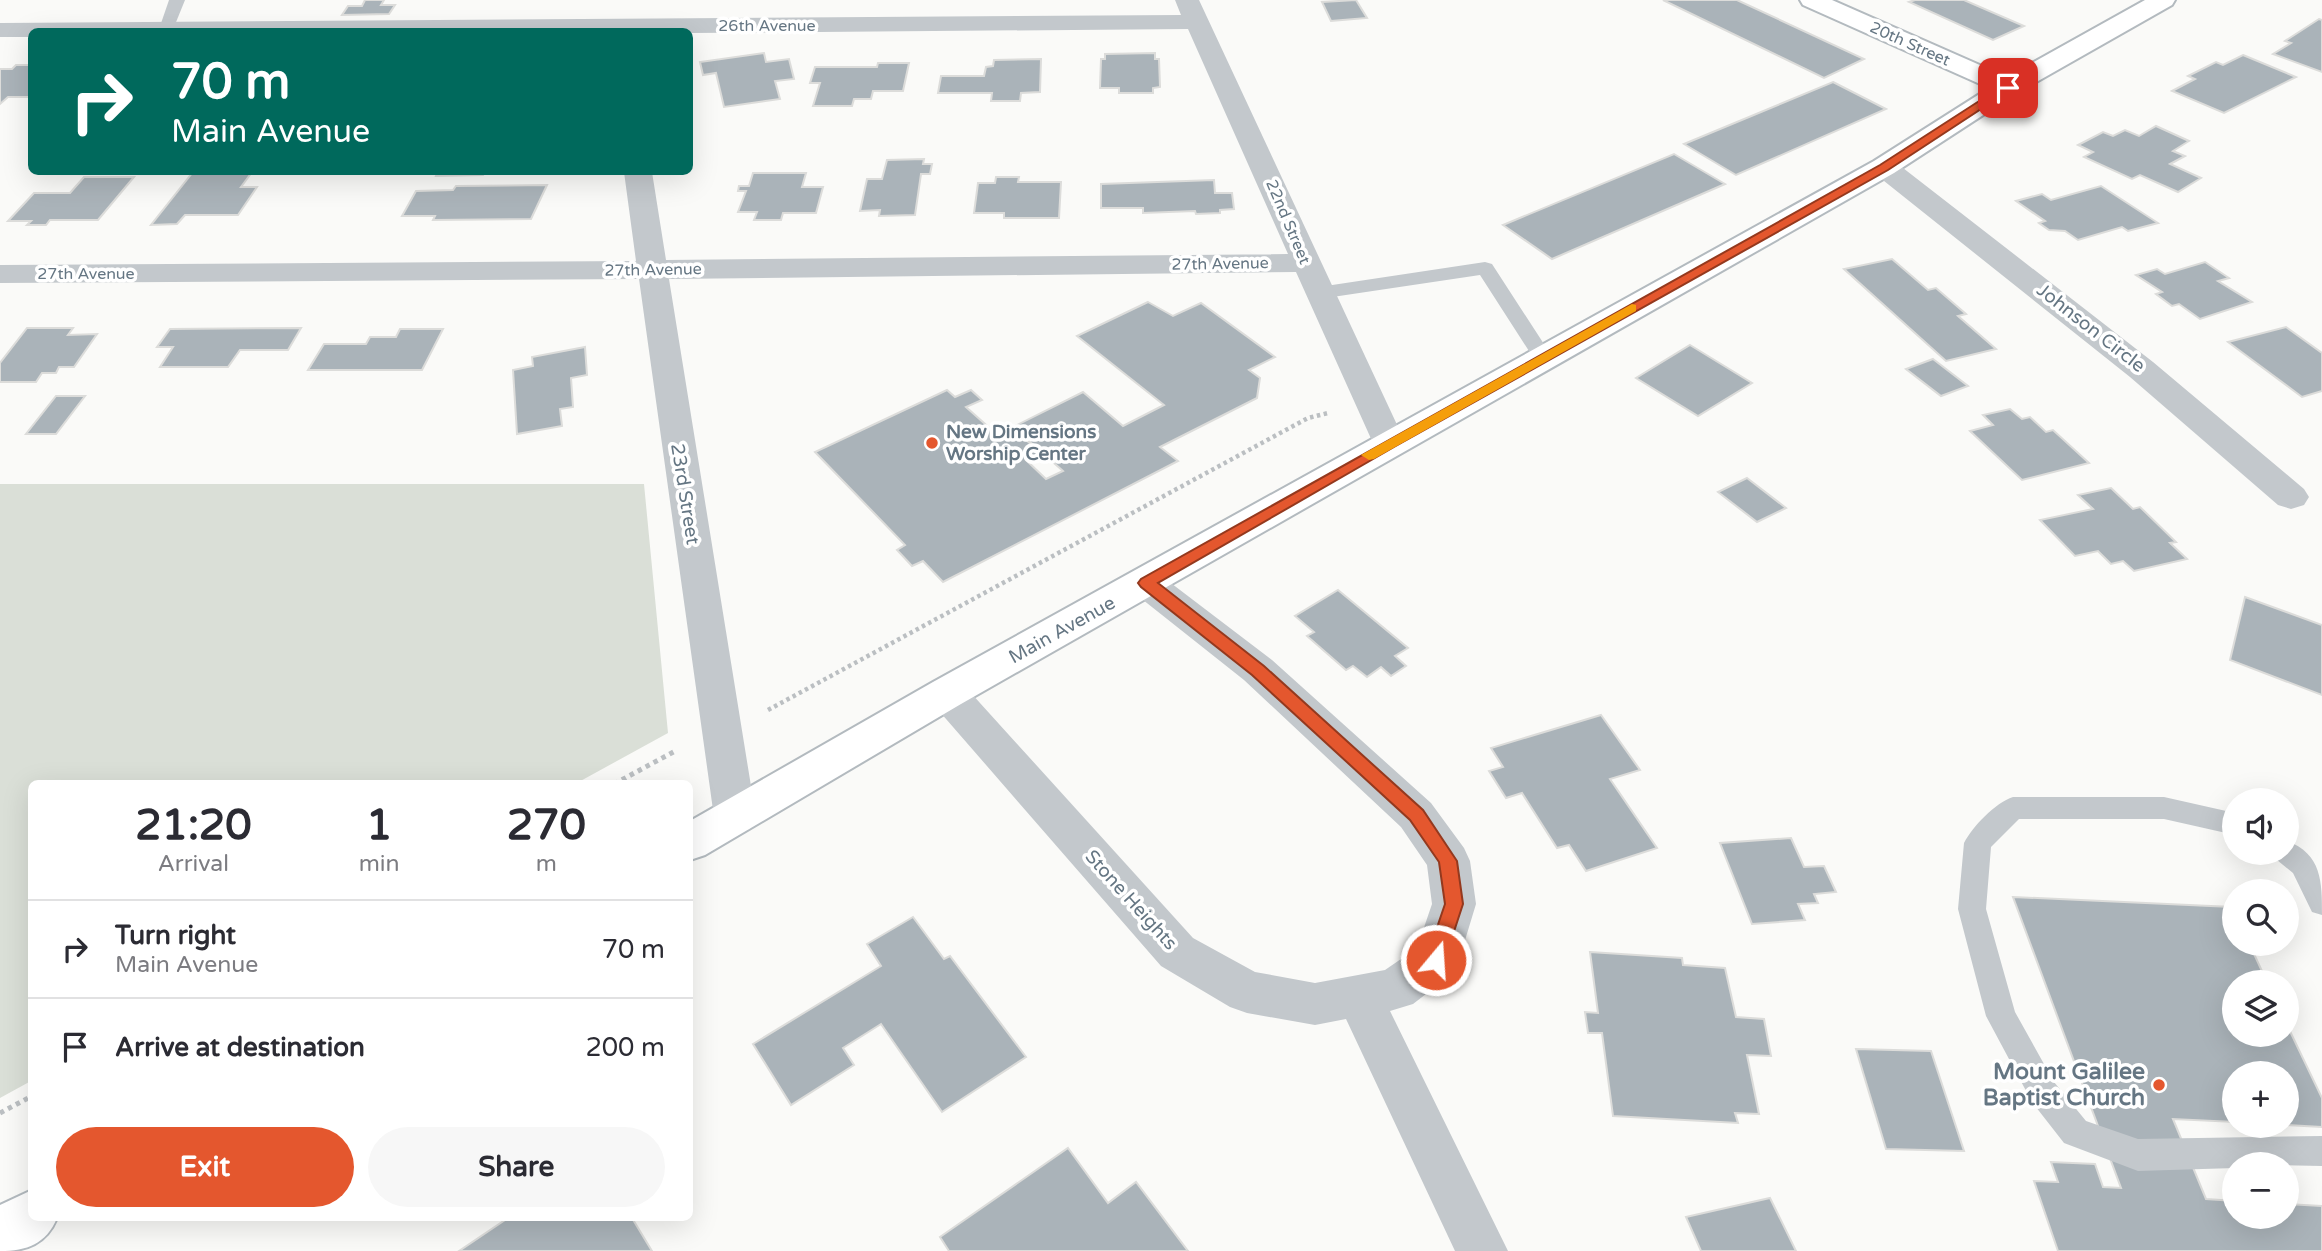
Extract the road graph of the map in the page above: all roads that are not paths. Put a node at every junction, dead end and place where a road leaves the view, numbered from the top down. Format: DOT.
graph roads {
  1 [pos="177,0"];
  2 [pos="620,0"];
  3 [pos="1812,0"];
  4 [pos="2163,0"];
  5 [pos="1192,11"];
  6 [pos="166,28"];
  7 [pos="611,28"];
  8 [pos="643,28"];
  9 [pos="0,30"];
  10 [pos="28,30"];
  11 [pos="2008,88"];
  12 [pos="1884,167"];
  13 [pos="638,175"];
  14 [pos="1305,263"];
  15 [pos="654,270"];
  16 [pos="0,274"];
  17 [pos="1320,293"];
  18 [pos="1543,358"];
  19 [pos="1389,444"];
  20 [pos="2291,497"];
  21 [pos="1146,583"];
  22 [pos="947,694"];
  23 [pos="735,817"];
  24 [pos="2222,821"];
  25 [pos="693,840"];
  26 [pos="2299,862"];
  27 [pos="2322,903"];
  28 [pos="1358,995"];
  29 [pos="2322,1151"];
  30 [pos="28,1218"];
  31 [pos="0,1234"];
  32 [pos="1482,1251"];
  1 -- 6 [label="lane"];
  2 -- 7 [label="street"];
  3 -- 11 [label="main road, 20th Street"];
  4 -- 11 [label="main road, Main Avenue"];
  5 -- 8 [label="street, 26th Avenue"];
  5 -- 14 [label="street, 22nd Street"];
  9 -- 10 [label="street, 26th Avenue"];
  11 -- 12 [label="main road, Main Avenue"];
  12 -- 18 [label="main road, Main Avenue"];
  12 -- 20 [label="street, Johnson Circle"];
  13 -- 15 [label="street, 23rd Street"];
  14 -- 15 [label="street, 27th Avenue"];
  14 -- 17 [label="street, 22nd Street"];
  15 -- 16 [label="street, 27th Avenue"];
  15 -- 23 [label="street, 23rd Street"];
  17 -- 18 [label="lane"];
  17 -- 19 [label="street, 22nd Street"];
  18 -- 19 [label="main road, Main Avenue"];
  19 -- 21 [label="main road, Main Avenue"];
  21 -- 22 [label="main road, Main Avenue"];
  21 -- 28 [label="street, Stone Heights"];
  22 -- 23 [label="main road, Main Avenue"];
  22 -- 28 [label="street, Stone Heights"];
  23 -- 25 [label="main road, Main Avenue"];
  24 -- 29 [label="lane"];
  26 -- 27 [label="lane"];
  28 -- 32 [label="street"];
  30 -- 31 [label="main road"];
}
